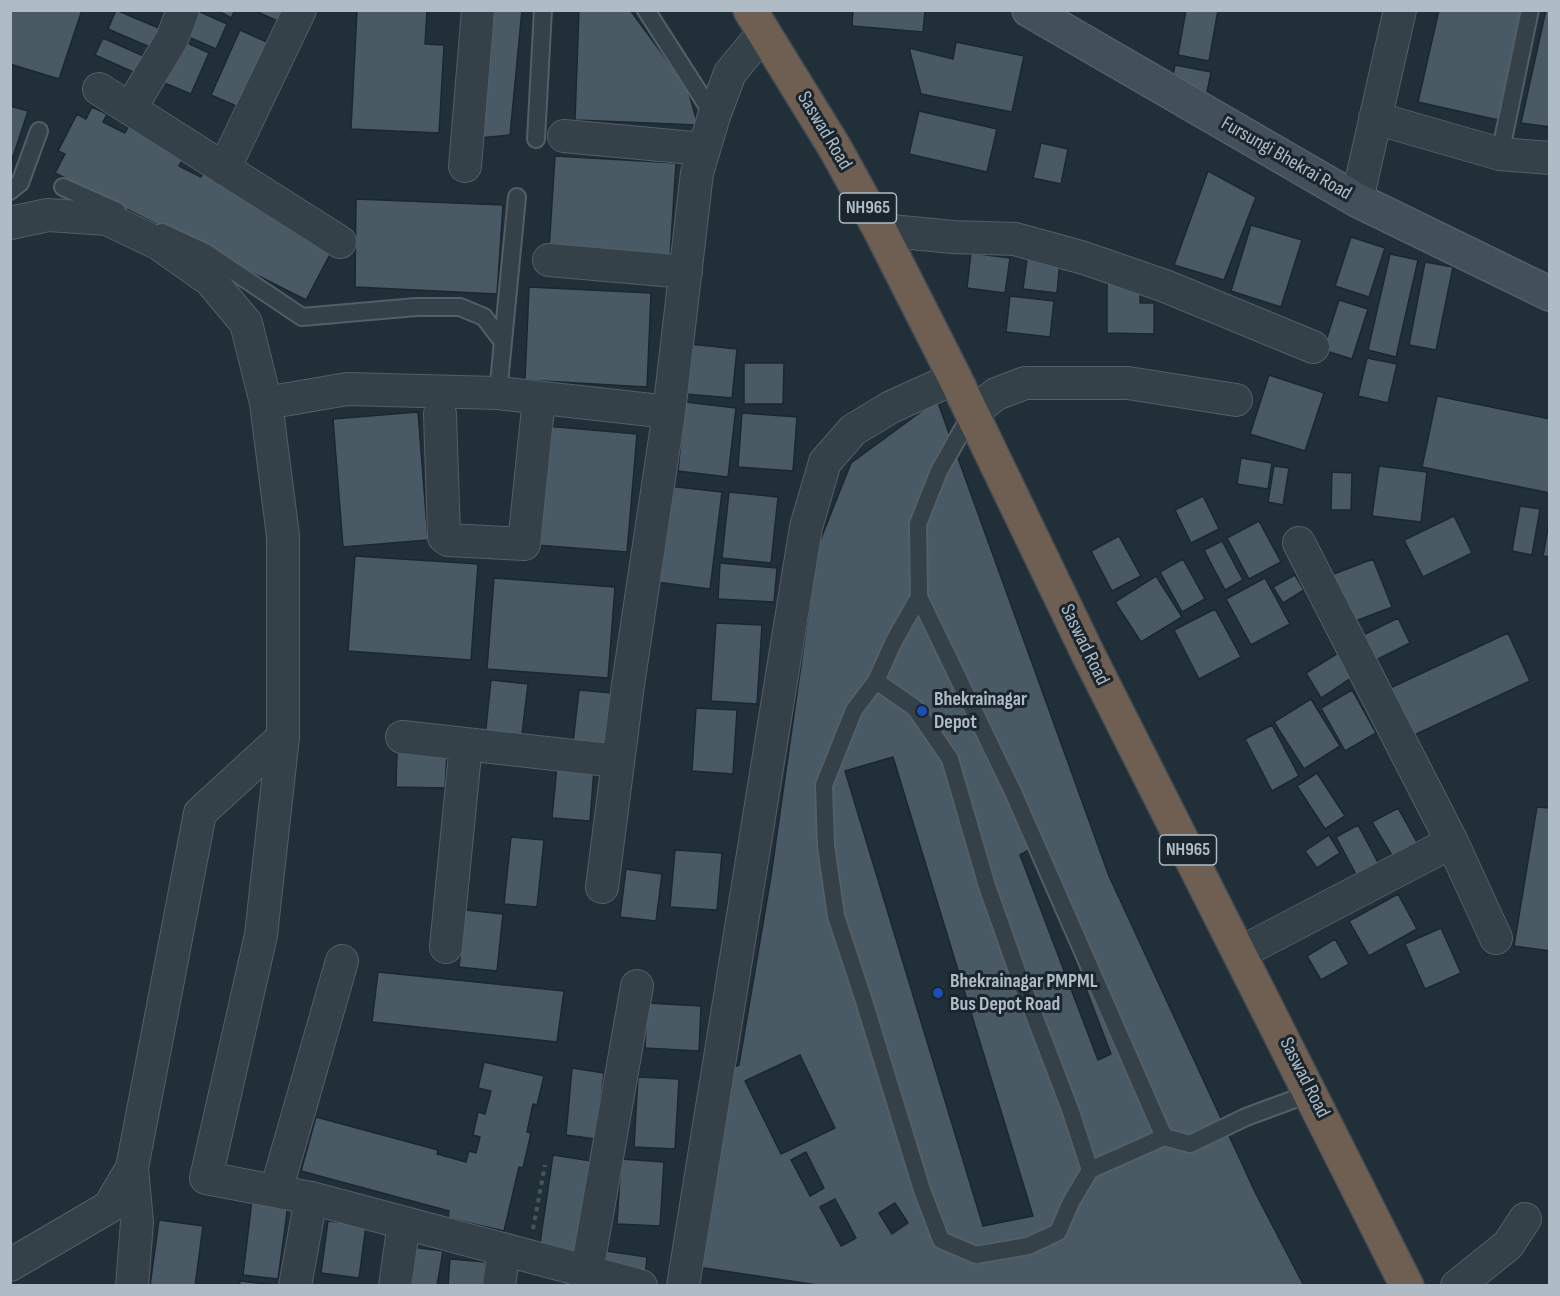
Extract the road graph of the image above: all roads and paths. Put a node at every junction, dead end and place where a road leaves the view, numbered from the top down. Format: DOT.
graph roads {
  1 [pos="183,10"];
  2 [pos="300,10"];
  3 [pos="477,10"];
  4 [pos="543,10"];
  5 [pos="646,10"];
  6 [pos="1029,10"];
  7 [pos="1400,10"];
  8 [pos="1530,10"];
  9 [pos="757,21"];
  10 [pos="99,89"];
  11 [pos="130,109"];
  12 [pos="714,116"];
  13 [pos="1375,118"];
  14 [pos="39,131"];
  15 [pos="550,138"];
  16 [pos="704,149"];
  17 [pos="1500,154"];
  18 [pos="1550,158"];
  19 [pos="465,166"];
  20 [pos="224,169"];
  21 [pos="63,186"];
  22 [pos="10,191"];
  23 [pos="517,197"];
  24 [pos="1357,200"];
  25 [pos="10,223"];
  26 [pos="880,230"];
  27 [pos="340,242"];
  28 [pos="549,260"];
  29 [pos="686,272"];
  30 [pos="1550,294"];
  31 [pos="503,342"];
  32 [pos="1312,347"];
  33 [pos="955,378"];
  34 [pos="498,393"];
  35 [pos="539,398"];
  36 [pos="1236,400"];
  37 [pos="266,403"];
  38 [pos="669,412"];
  39 [pos="972,413"];
  40 [pos="440,414"];
  41 [pos="1299,543"];
  42 [pos="919,597"];
  43 [pos="876,681"];
  44 [pos="283,737"];
  45 [pos="402,737"];
  46 [pos="466,744"];
  47 [pos="618,761"];
  48 [pos="1452,842"];
  49 [pos="602,887"];
  50 [pos="1496,938"];
  51 [pos="446,947"];
  52 [pos="1240,953"];
  53 [pos="342,961"];
  54 [pos="637,986"];
  55 [pos="1311,1093"];
  56 [pos="1164,1137"];
  57 [pos="545,1165"];
  58 [pos="132,1168"];
  59 [pos="1090,1170"];
  60 [pos="276,1191"];
  61 [pos="311,1198"];
  62 [pos="1525,1219"];
  63 [pos="404,1223"];
  64 [pos="516,1253"];
  65 [pos="10,1265"];
  66 [pos="598,1278"];
  67 [pos="132,1286"];
  68 [pos="295,1286"];
  69 [pos="394,1286"];
  70 [pos="499,1286"];
  71 [pos="641,1286"];
  72 [pos="683,1286"];
  73 [pos="1407,1286"];
  74 [pos="1457,1286"];
  1 -- 11 [label="street"];
  2 -- 20 [label="street"];
  3 -- 19 [label="street"];
  4 -- 15 [label="lane"];
  5 -- 12 [label="lane"];
  6 -- 24 [label="street, Fursungi Bhekrai Road"];
  7 -- 13 [label="street"];
  8 -- 17 [label="lane"];
  9 -- 12 [label="street"];
  9 -- 26 [label="highway, Saswad Road / NH965"];
  10 -- 11 [label="street"];
  11 -- 20 [label="street"];
  12 -- 16 [label="street"];
  13 -- 17 [label="street"];
  13 -- 24 [label="street"];
  14 -- 22 [label="lane"];
  15 -- 16 [label="street"];
  16 -- 29 [label="street"];
  17 -- 18 [label="street"];
  20 -- 27 [label="street"];
  21 -- 31 [label="lane"];
  23 -- 31 [label="lane"];
  24 -- 30 [label="street, Fursungi Bhekrai Road"];
  25 -- 37 [label="street"];
  26 -- 32 [label="street"];
  26 -- 33 [label="highway, Saswad Road / NH965"];
  28 -- 29 [label="street"];
  29 -- 38 [label="street"];
  31 -- 34 [label="lane"];
  33 -- 39 [label="highway, Saswad Road / NH965"];
  33 -- 72 [label="street"];
  34 -- 35 [label="street"];
  34 -- 37 [label="street"];
  35 -- 38 [label="street"];
  35 -- 40 [label="street"];
  36 -- 39 [label="street"];
  37 -- 44 [label="street"];
  38 -- 47 [label="street"];
  39 -- 42 [label="lane"];
  39 -- 52 [label="highway, Saswad Road / NH965"];
  41 -- 48 [label="street"];
  42 -- 43 [label="lane"];
  42 -- 56 [label="lane"];
  43 -- 59 [label="lane"];
  43 -- 59 [label="lane"];
  44 -- 58 [label="street"];
  44 -- 60 [label="street"];
  45 -- 46 [label="street"];
  46 -- 47 [label="street"];
  46 -- 51 [label="street"];
  47 -- 49 [label="street"];
  48 -- 50 [label="street"];
  48 -- 52 [label="street"];
  52 -- 55 [label="highway, Saswad Road / NH965"];
  53 -- 60 [label="street"];
  54 -- 66 [label="street"];
  55 -- 56 [label="lane"];
  55 -- 73 [label="highway, Saswad Road / NH965"];
  56 -- 59 [label="lane"];
  57 -- 64 [label="path"];
  58 -- 65 [label="street"];
  58 -- 67 [label="street"];
  60 -- 61 [label="street"];
  61 -- 63 [label="street"];
  61 -- 68 [label="street"];
  62 -- 74 [label="street"];
  63 -- 64 [label="street"];
  63 -- 69 [label="street"];
  64 -- 66 [label="street"];
  64 -- 70 [label="street"];
  66 -- 71 [label="street"];
}
